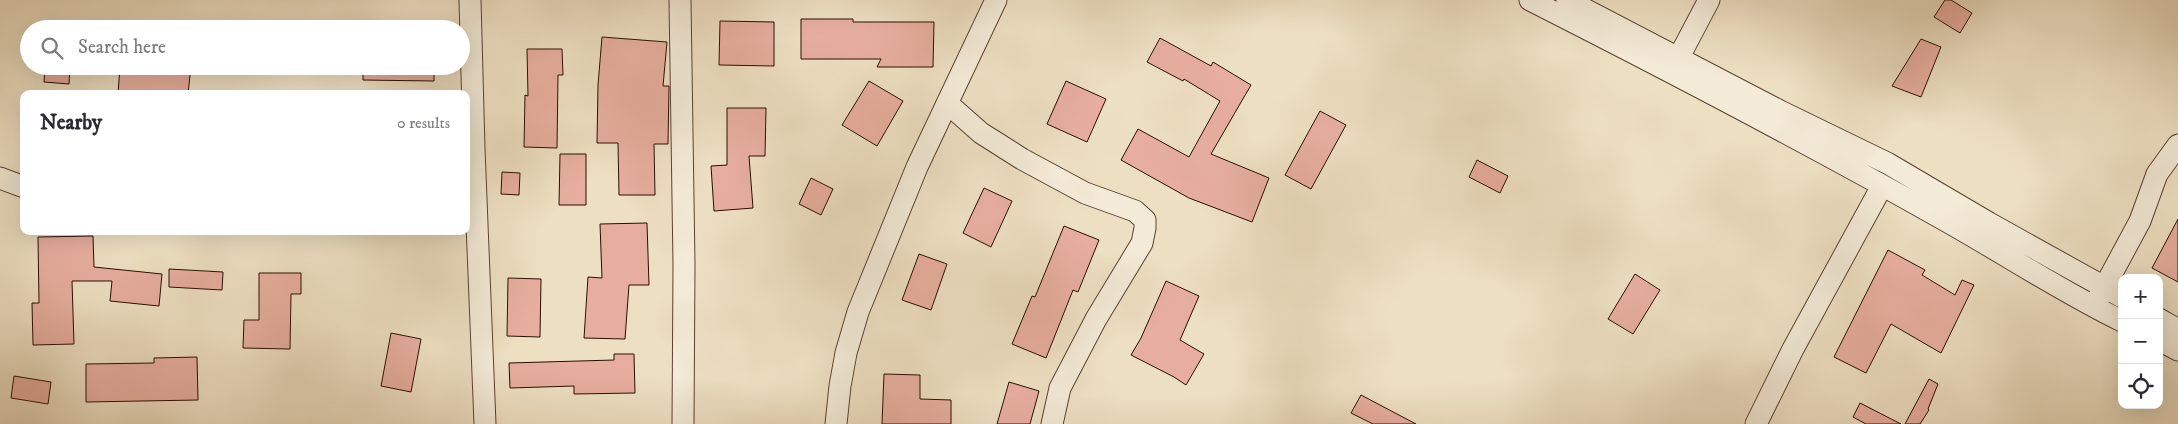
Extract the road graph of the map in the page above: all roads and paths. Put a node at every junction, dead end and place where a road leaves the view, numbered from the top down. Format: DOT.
graph roads {
  1 [pos="470,0"];
  2 [pos="680,0"];
  3 [pos="996,0"];
  4 [pos="1530,0"];
  5 [pos="1567,0"];
  6 [pos="1709,0"];
  7 [pos="1679,58"];
  8 [pos="948,103"];
  9 [pos="2178,145"];
  10 [pos="0,178"];
  11 [pos="20,186"];
  12 [pos="1882,186"];
  13 [pos="471,194"];
  14 [pos="2113,292"];
  15 [pos="2094,308"];
  16 [pos="2118,320"];
  17 [pos="2163,321"];
  18 [pos="2178,330"];
  19 [pos="2163,342"];
  20 [pos="2178,350"];
  21 [pos="485,424"];
  22 [pos="683,424"];
  23 [pos="836,424"];
  24 [pos="1052,424"];
  25 [pos="1756,424"];
  1 -- 13 [label="street"];
  2 -- 22 [label="street"];
  3 -- 8 [label="street"];
  4 -- 12 [label="street"];
  5 -- 7 [label="street"];
  6 -- 7 [label="street"];
  7 -- 14 [label="street"];
  8 -- 23 [label="street"];
  8 -- 24 [label="street"];
  9 -- 14 [label="street"];
  10 -- 11 [label="street"];
  12 -- 15 [label="street"];
  12 -- 25 [label="street"];
  13 -- 21 [label="street"];
  14 -- 15 [label="street"];
  15 -- 16 [label="street"];
  17 -- 18 [label="street"];
  19 -- 20 [label="street"];
}
